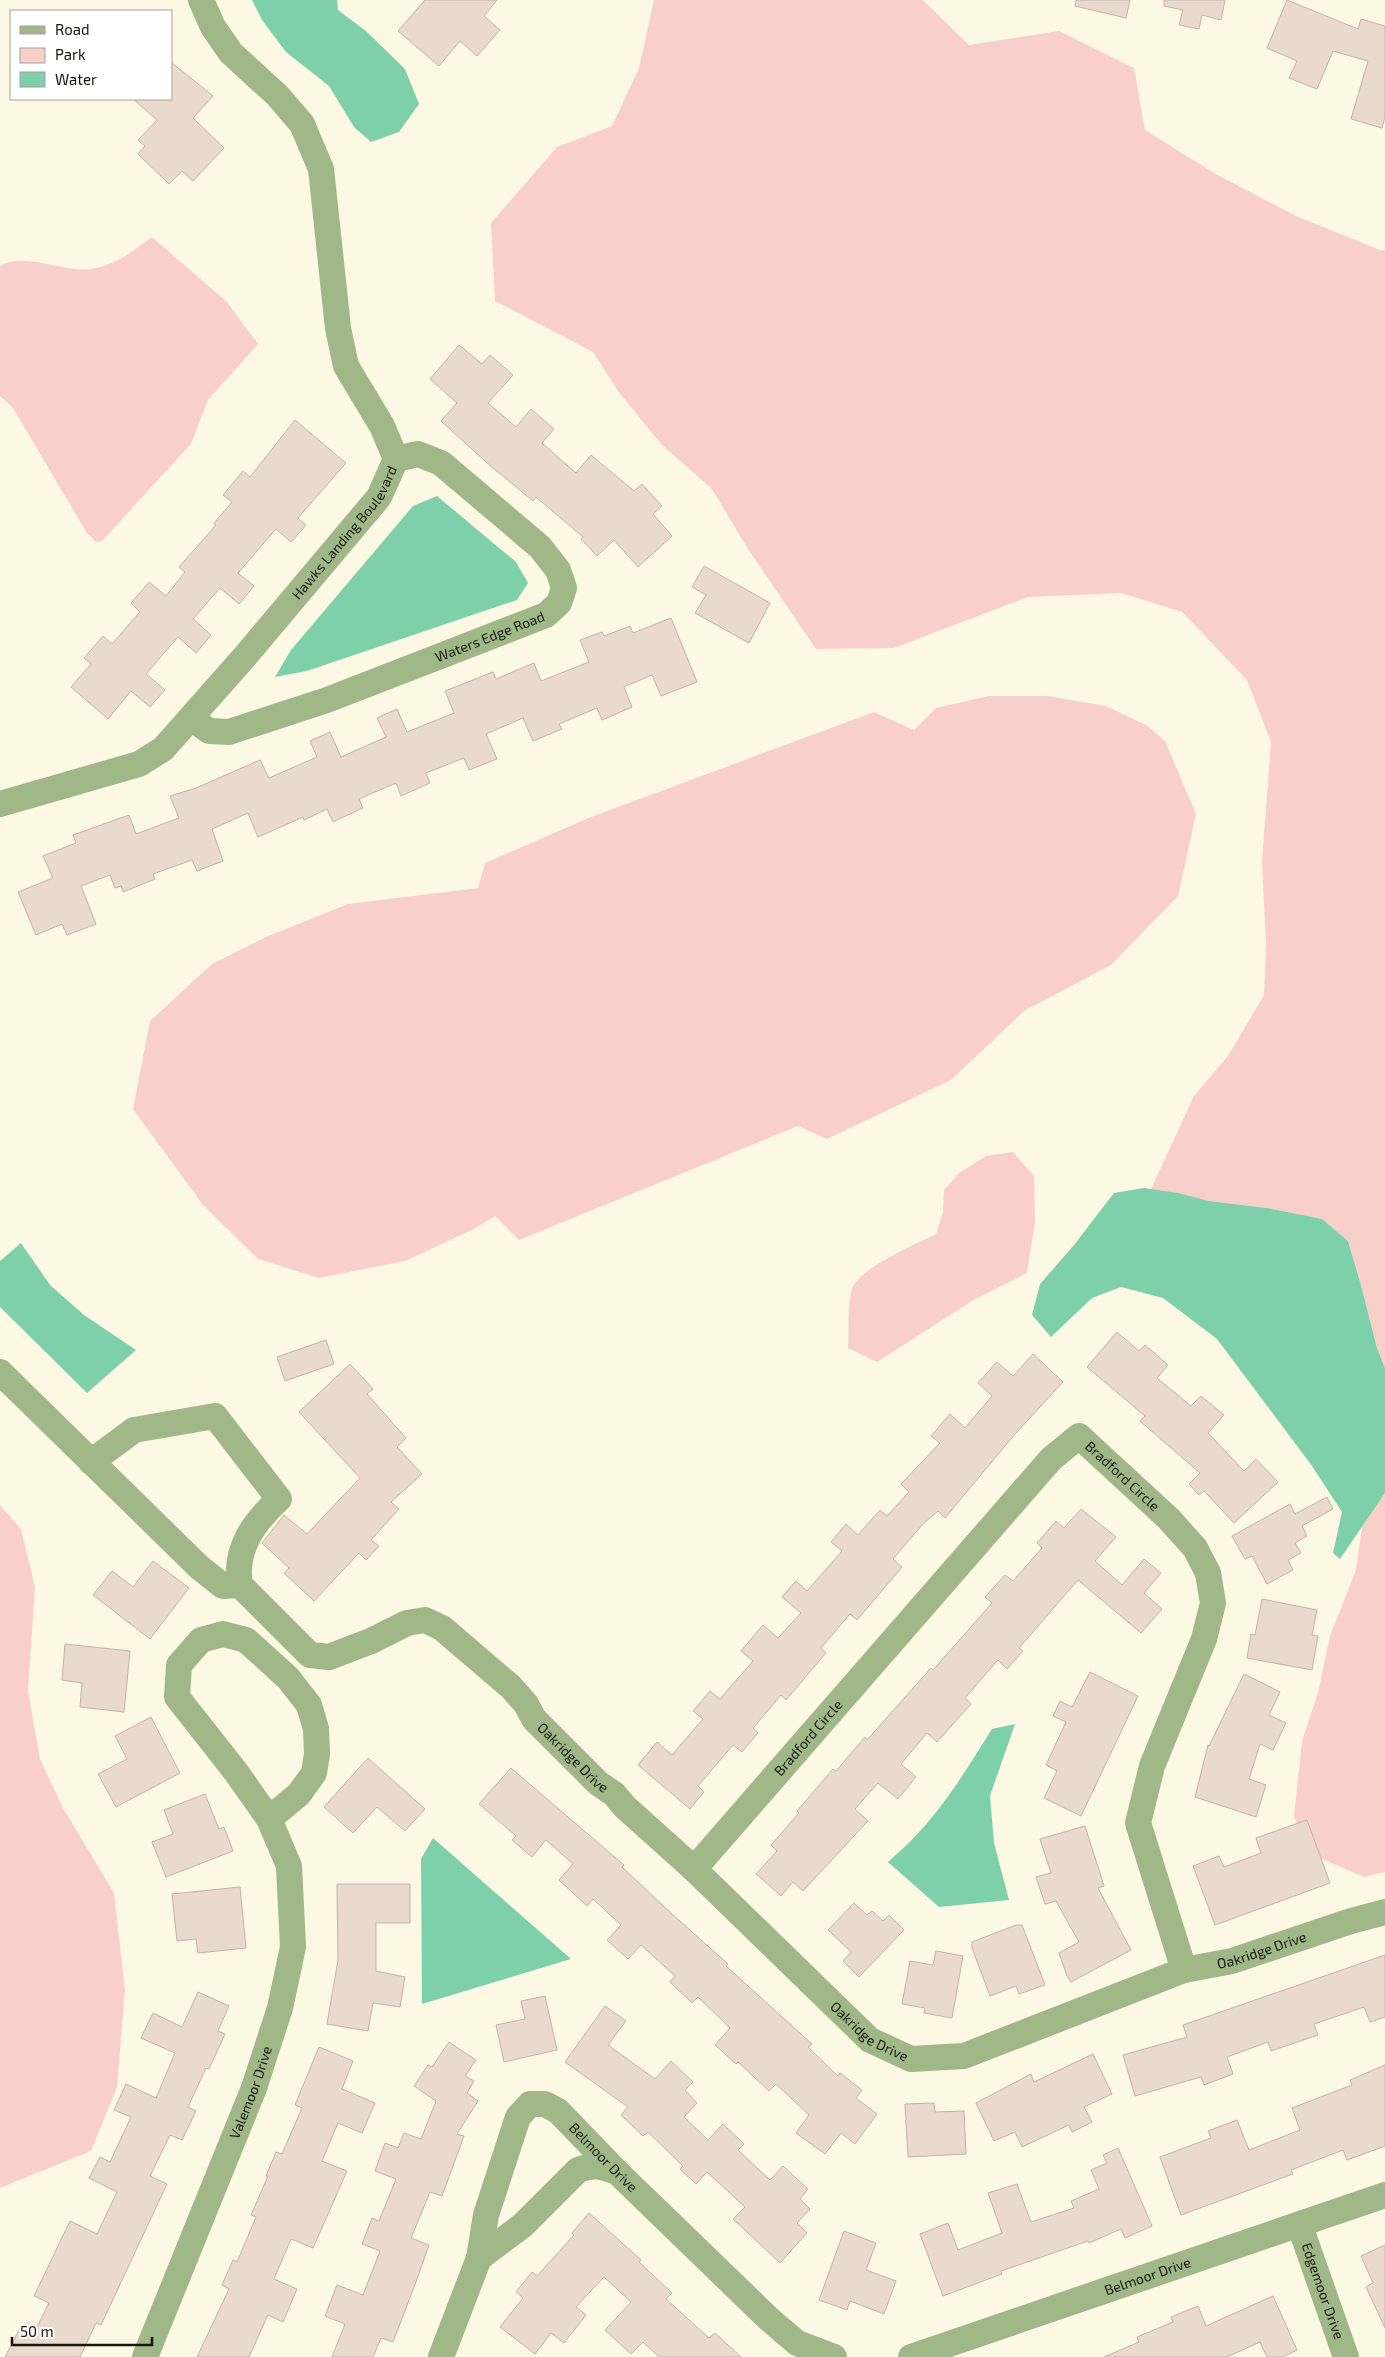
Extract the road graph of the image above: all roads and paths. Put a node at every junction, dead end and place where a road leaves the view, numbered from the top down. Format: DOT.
graph roads {
  1 [pos="201,0"];
  2 [pos="396,459"];
  3 [pos="191,718"];
  4 [pos="0,804"];
  5 [pos="0,1372"];
  6 [pos="91,1462"];
  7 [pos="240,1585"];
  8 [pos="269,1819"];
  9 [pos="694,1869"];
  10 [pos="1385,1912"];
  11 [pos="1184,1970"];
  12 [pos="617,2172"];
  13 [pos="1385,2195"];
  14 [pos="1300,2226"];
  15 [pos="479,2258"];
  16 [pos="145,2357"];
  17 [pos="441,2357"];
  18 [pos="834,2357"];
  19 [pos="911,2357"];
  20 [pos="1346,2357"];
  1 -- 2 [label="street, Hawks Landing Boulevard"];
  2 -- 3 [label="street, Hawks Landing Boulevard"];
  2 -- 3 [label="street, Waters Edge Road"];
  3 -- 4 [label="street, Hawks Landing Boulevard"];
  5 -- 6 [label="street"];
  6 -- 7 [label="street"];
  6 -- 7 [label="street"];
  7 -- 9 [label="street, Oakridge Drive"];
  8 -- 8 [label="street, Valemoor Drive"];
  8 -- 16 [label="street, Valemoor Drive"];
  9 -- 11 [label="street, Oakridge Drive"];
  9 -- 11 [label="street, Bradford Circle"];
  10 -- 11 [label="street, Oakridge Drive"];
  12 -- 15 [label="street"];
  12 -- 15 [label="street, Belmoor Drive"];
  12 -- 18 [label="street, Belmoor Drive"];
  13 -- 14 [label="street, Belmoor Drive"];
  14 -- 19 [label="street, Belmoor Drive"];
  14 -- 20 [label="street, Edgemoor Drive"];
  15 -- 17 [label="street, Belmoor Drive"];
}
